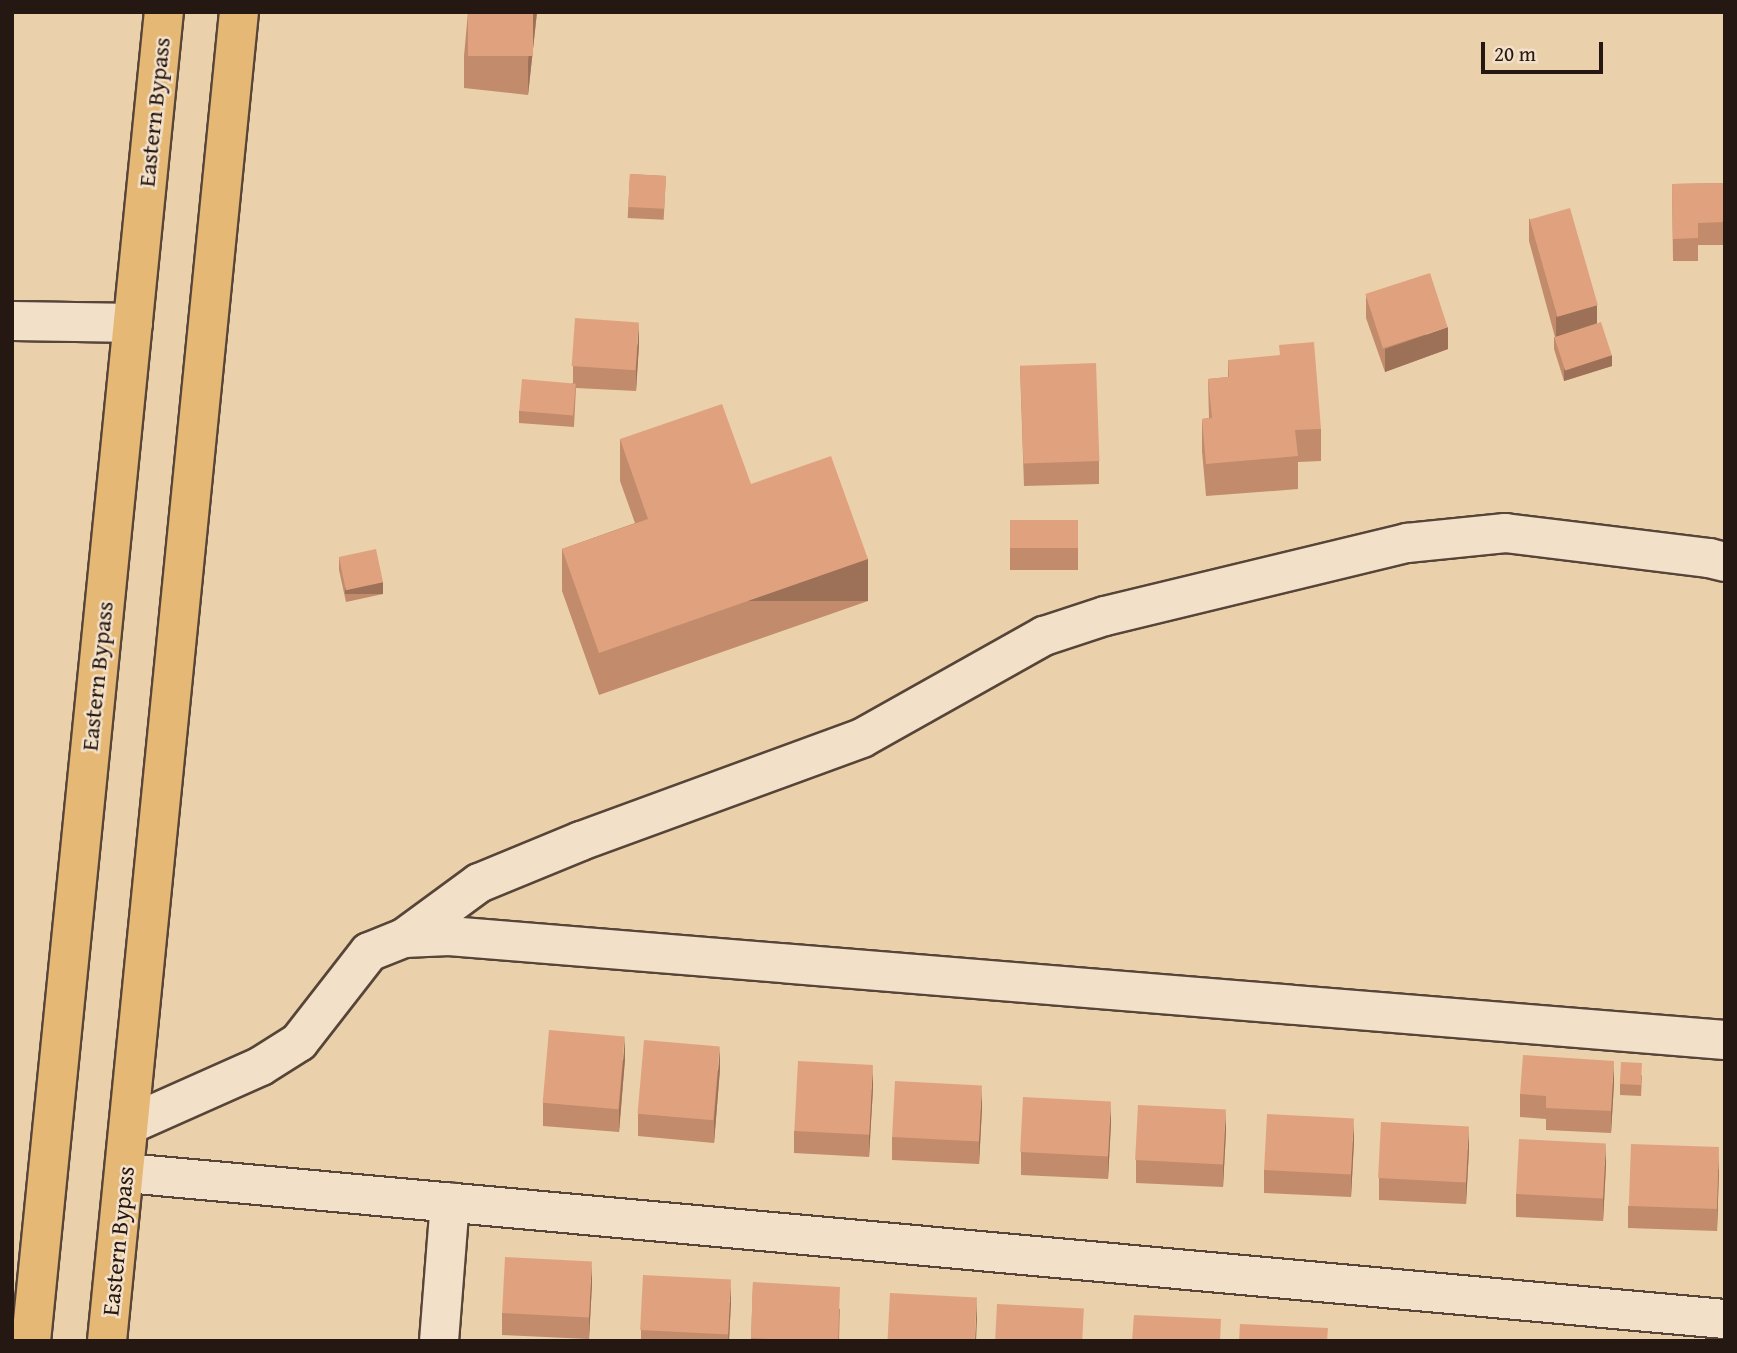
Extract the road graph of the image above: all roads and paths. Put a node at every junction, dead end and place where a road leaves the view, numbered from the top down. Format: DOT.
graph roads {
  1 [pos="164,12"];
  2 [pos="239,12"];
  3 [pos="12,321"];
  4 [pos="133,323"];
  5 [pos="1725,562"];
  6 [pos="404,938"];
  7 [pos="1725,1040"];
  8 [pos="131,1125"];
  9 [pos="126,1173"];
  10 [pos="450,1202"];
  11 [pos="1725,1319"];
  12 [pos="31,1341"];
  13 [pos="107,1341"];
  14 [pos="439,1341"];
  1 -- 4 [label="main road, Eastern Bypass"];
  2 -- 8 [label="main road, Eastern Bypass"];
  3 -- 4 [label="street"];
  4 -- 12 [label="main road, Eastern Bypass"];
  5 -- 6 [label="street"];
  6 -- 7 [label="street"];
  6 -- 8 [label="street"];
  8 -- 9 [label="main road, Eastern Bypass"];
  9 -- 10 [label="street"];
  9 -- 13 [label="main road, Eastern Bypass"];
  10 -- 11 [label="street"];
  10 -- 14 [label="street"];
}
